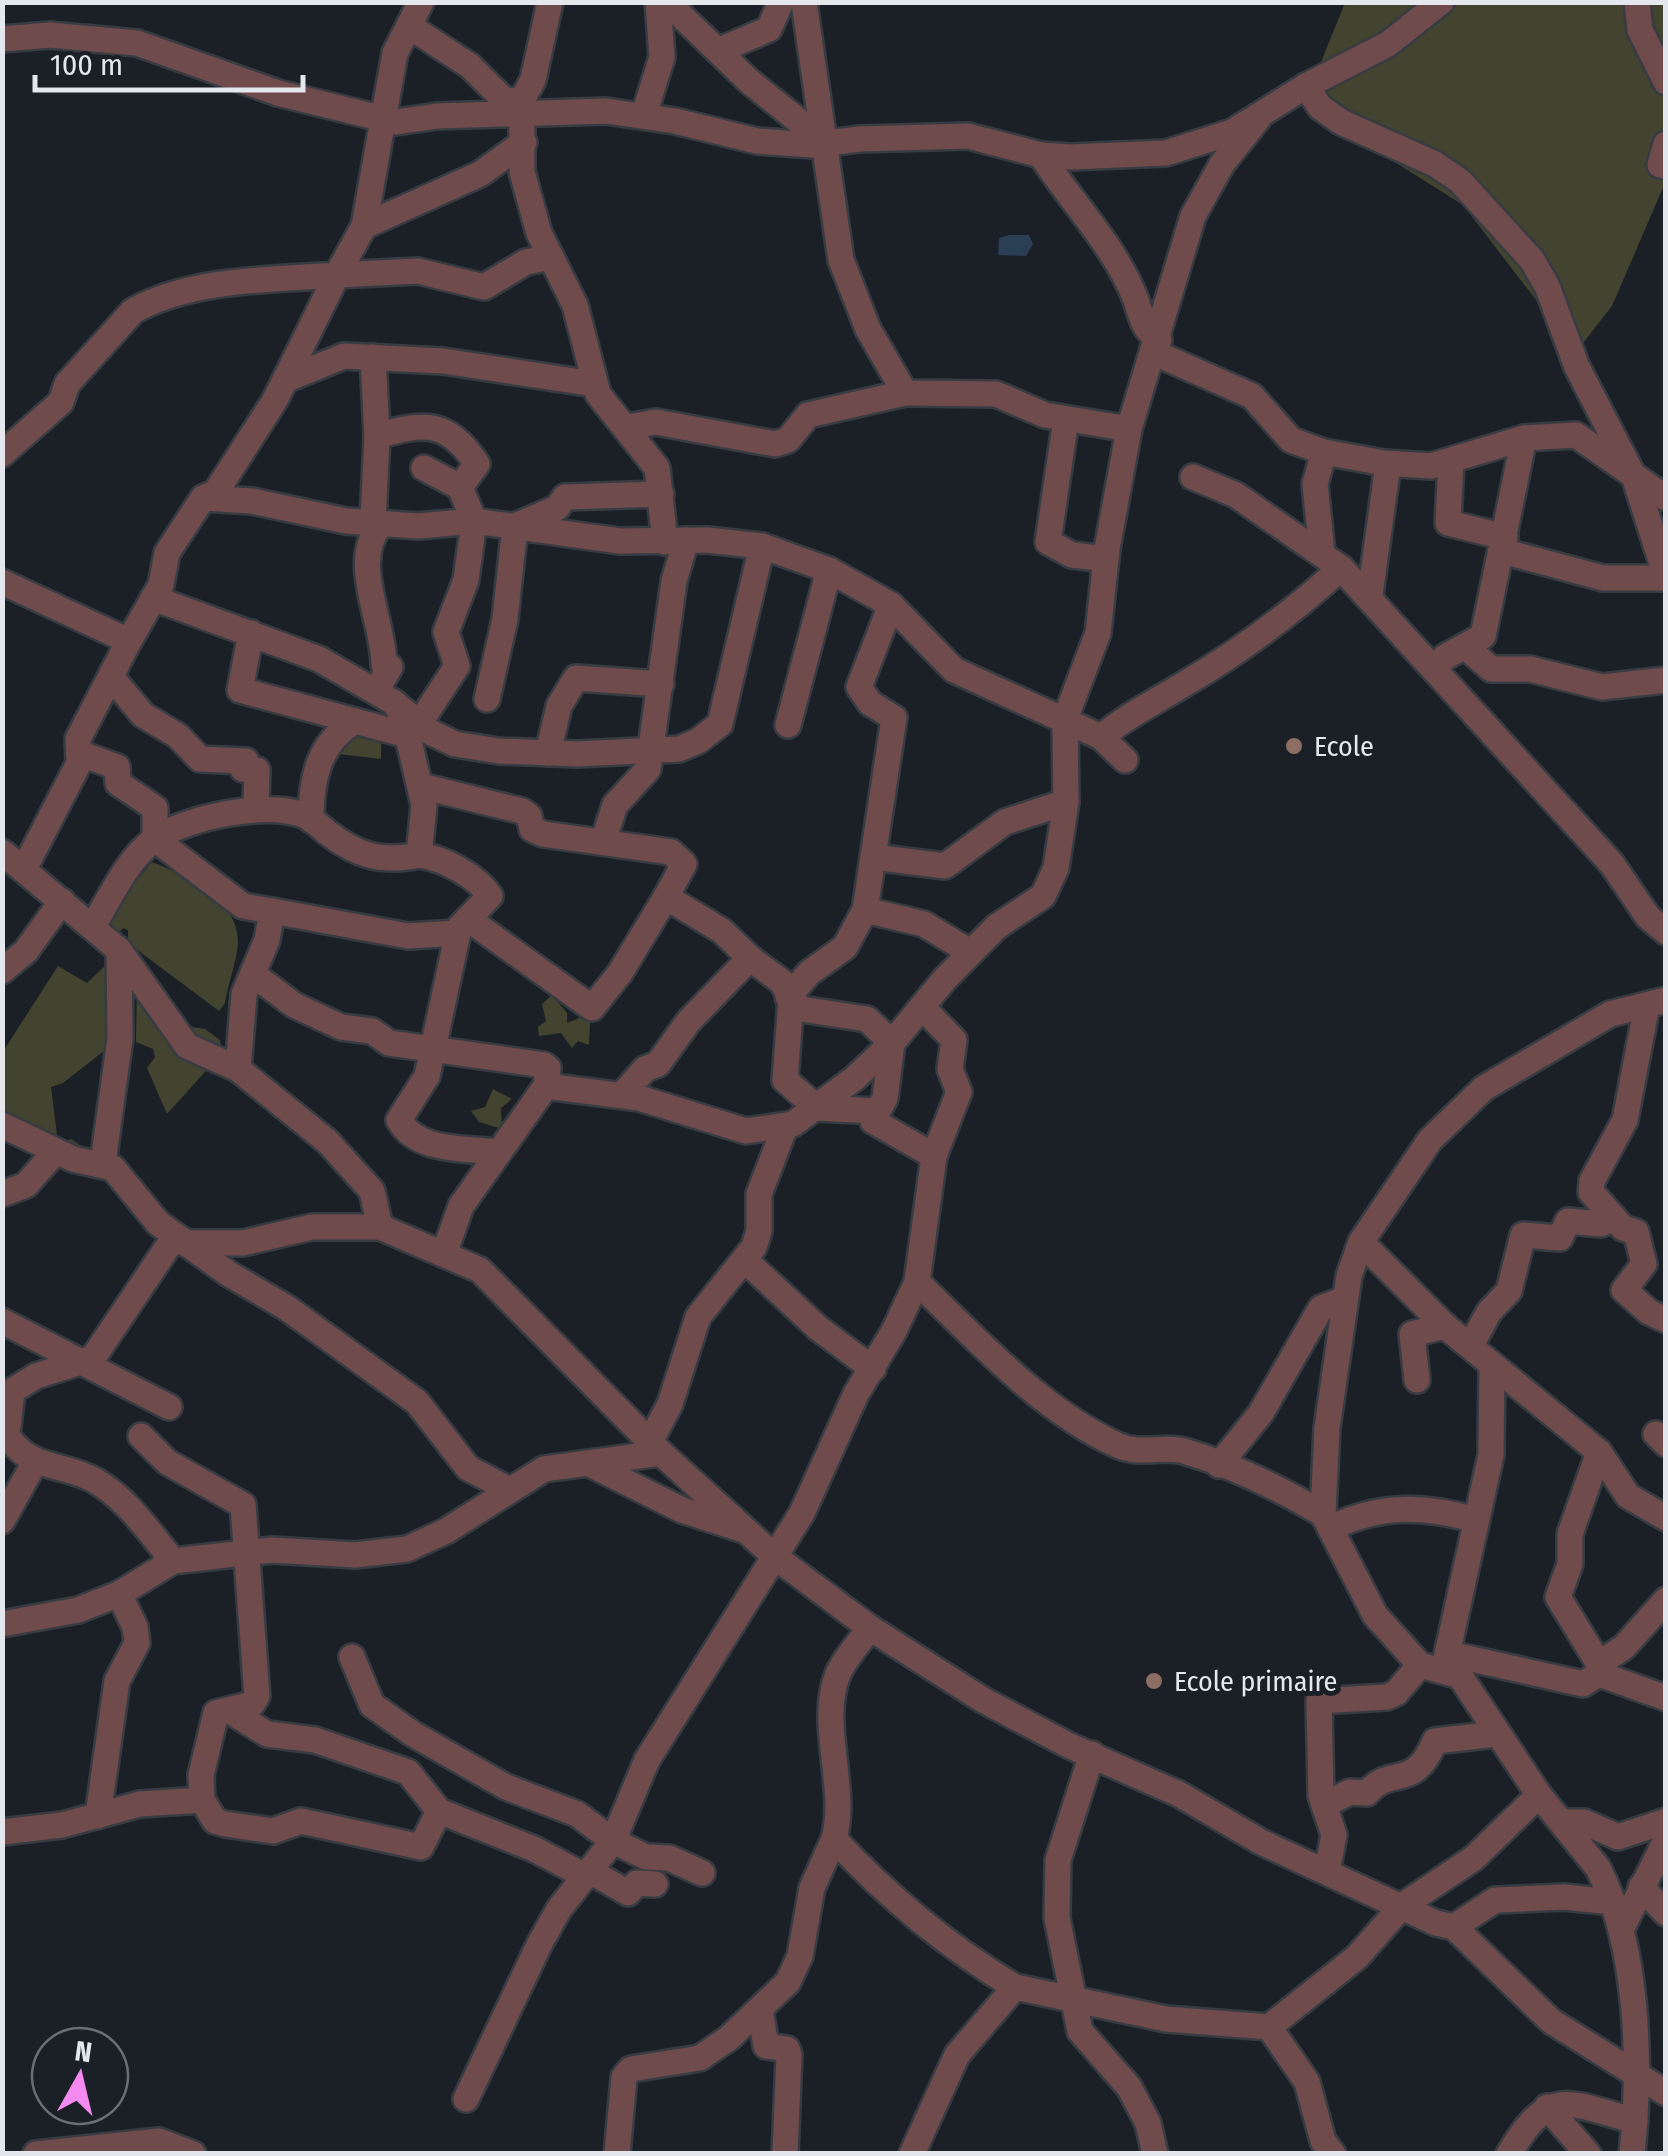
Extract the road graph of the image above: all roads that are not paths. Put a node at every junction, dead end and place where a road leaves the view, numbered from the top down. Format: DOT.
graph roads {
  1 [pos="550,2"];
  2 [pos="658,2"];
  3 [pos="667,2"];
  4 [pos="781,2"];
  5 [pos="804,2"];
  6 [pos="1440,2"];
  7 [pos="1636,2"];
  8 [pos="415,14"];
  9 [pos="2,38"];
  10 [pos="720,50"];
  11 [pos="1666,82"];
  12 [pos="1306,86"];
  13 [pos="521,108"];
  14 [pos="644,115"];
  15 [pos="385,119"];
  16 [pos="1258,120"];
  17 [pos="524,142"];
  18 [pos="826,144"];
  19 [pos="1666,144"];
  20 [pos="1041,155"];
  21 [pos="1666,166"];
  22 [pos="364,226"];
  23 [pos="551,257"];
  24 [pos="337,275"];
  25 [pos="1157,346"];
  26 [pos="373,357"];
  27 [pos="284,380"];
  28 [pos="594,384"];
  29 [pos="905,393"];
  30 [pos="1066,419"];
  31 [pos="628,427"];
  32 [pos="1129,429"];
  33 [pos="378,436"];
  34 [pos="1524,438"];
  35 [pos="1324,452"];
  36 [pos="2,454"];
  37 [pos="1451,462"];
  38 [pos="1388,464"];
  39 [pos="424,468"];
  40 [pos="1193,477"];
  41 [pos="1635,479"];
  42 [pos="460,487"];
  43 [pos="661,494"];
  44 [pos="203,498"];
  45 [pos="1666,498"];
  46 [pos="474,521"];
  47 [pos="378,523"];
  48 [pos="515,526"];
  49 [pos="676,541"];
  50 [pos="1503,544"];
  51 [pos="762,546"];
  52 [pos="1106,559"];
  53 [pos="1332,561"];
  54 [pos="829,570"];
  55 [pos="1666,577"];
  56 [pos="2,582"];
  57 [pos="1370,596"];
  58 [pos="154,598"];
  59 [pos="891,605"];
  60 [pos="251,632"];
  61 [pos="129,642"];
  62 [pos="1466,647"];
  63 [pos="1435,670"];
  64 [pos="112,678"];
  65 [pos="1666,680"];
  66 [pos="661,684"];
  67 [pos="376,689"];
  68 [pos="487,698"];
  69 [pos="1064,719"];
  70 [pos="355,721"];
  71 [pos="409,722"];
  72 [pos="788,725"];
  73 [pos="1102,736"];
  74 [pos="652,750"];
  75 [pos="548,752"];
  76 [pos="79,753"];
  77 [pos="1125,760"];
  78 [pos="420,786"];
  79 [pos="1066,802"];
  80 [pos="256,809"];
  81 [pos="311,820"];
  82 [pos="156,839"];
  83 [pos="603,842"];
  84 [pos="2,852"];
  85 [pos="419,855"];
  86 [pos="873,857"];
  87 [pos="24,869"];
  88 [pos="666,897"];
  89 [pos="62,902"];
  90 [pos="272,910"];
  91 [pos="866,910"];
  92 [pos="93,926"];
  93 [pos="464,927"];
  94 [pos="1666,932"];
  95 [pos="119,950"];
  96 [pos="970,952"];
  97 [pos="750,958"];
  98 [pos="2,971"];
  99 [pos="254,975"];
  100 [pos="790,998"];
  101 [pos="1656,1002"];
  102 [pos="923,1008"];
  103 [pos="892,1044"];
  104 [pos="432,1052"];
  105 [pos="238,1069"];
  106 [pos="546,1086"];
  107 [pos="623,1094"];
  108 [pos="817,1108"];
  109 [pos="872,1120"];
  110 [pos="2,1125"];
  111 [pos="785,1127"];
  112 [pos="55,1152"];
  113 [pos="497,1152"];
  114 [pos="934,1156"];
  115 [pos="102,1163"];
  116 [pos="2,1194"];
  117 [pos="1614,1218"];
  118 [pos="380,1226"];
  119 [pos="180,1240"];
  120 [pos="1361,1242"];
  121 [pos="444,1254"];
  122 [pos="746,1261"];
  123 [pos="916,1282"];
  124 [pos="1345,1299"];
  125 [pos="1662,1313"];
  126 [pos="2,1320"];
  127 [pos="1445,1326"];
  128 [pos="1471,1345"];
  129 [pos="80,1364"];
  130 [pos="1492,1365"];
  131 [pos="873,1370"];
  132 [pos="1417,1380"];
  133 [pos="7,1388"];
  134 [pos="169,1407"];
  135 [pos="5,1423"];
  136 [pos="141,1436"];
  137 [pos="656,1446"];
  138 [pos="1599,1452"];
  139 [pos="35,1462"];
  140 [pos="590,1464"];
  141 [pos="1219,1465"];
  142 [pos="510,1490"];
  143 [pos="1666,1518"];
  144 [pos="1476,1520"];
  145 [pos="2,1521"];
  146 [pos="1327,1521"];
  147 [pos="746,1530"];
  148 [pos="247,1554"];
  149 [pos="774,1556"];
  150 [pos="172,1561"];
  151 [pos="119,1594"];
  152 [pos="1666,1600"];
  153 [pos="2,1624"];
  154 [pos="870,1628"];
  155 [pos="352,1656"];
  156 [pos="1438,1662"];
  157 [pos="1599,1669"];
  158 [pos="1666,1698"];
  159 [pos="230,1711"];
  160 [pos="1496,1734"];
  161 [pos="1092,1754"];
  162 [pos="1538,1795"];
  163 [pos="202,1800"];
  164 [pos="1324,1804"];
  165 [pos="439,1810"];
  166 [pos="98,1816"];
  167 [pos="1666,1821"];
  168 [pos="1563,1822"];
  169 [pos="2,1832"];
  170 [pos="834,1839"];
  171 [pos="1666,1840"];
  172 [pos="613,1841"];
  173 [pos="1327,1872"];
  174 [pos="702,1873"];
  175 [pos="585,1876"];
  176 [pos="655,1884"];
  177 [pos="1642,1887"];
  178 [pos="1613,1902"];
  179 [pos="1402,1906"];
  180 [pos="1666,1913"];
  181 [pos="1454,1927"];
  182 [pos="1621,1930"];
  183 [pos="1016,1987"];
  184 [pos="1072,1998"];
  185 [pos="760,2009"];
  186 [pos="1269,2028"];
  187 [pos="1634,2074"];
  188 [pos="1666,2093"];
  189 [pos="466,2099"];
  190 [pos="1547,2108"];
  191 [pos="1635,2121"];
  192 [pos="36,2154"];
  193 [pos="193,2154"];
  194 [pos="617,2154"];
  195 [pos="785,2154"];
  196 [pos="912,2154"];
  197 [pos="1155,2154"];
  198 [pos="1333,2154"];
  199 [pos="1508,2154"];
  200 [pos="1588,2154"];
  201 [pos="1632,2154"];
  1 -- 13 [label="street"];
  2 -- 14 [label="street"];
  3 -- 10 [label="street"];
  4 -- 10 [label="street"];
  5 -- 18 [label="street"];
  6 -- 12 [label="street"];
  7 -- 11 [label="street"];
  8 -- 13 [label="street"];
  8 -- 15 [label="street"];
  9 -- 15 [label="street"];
  10 -- 18 [label="street"];
  12 -- 16 [label="street"];
  12 -- 41 [label="street"];
  13 -- 14 [label="street"];
  13 -- 15 [label="street"];
  13 -- 17 [label="street"];
  14 -- 18 [label="street"];
  15 -- 22 [label="street"];
  16 -- 20 [label="street"];
  16 -- 25 [label="street"];
  17 -- 22 [label="street"];
  17 -- 23 [label="street"];
  18 -- 20 [label="street"];
  18 -- 29 [label="street"];
  19 -- 21 [label="street"];
  20 -- 25 [label="street"];
  22 -- 24 [label="street"];
  23 -- 24 [label="street"];
  23 -- 28 [label="street"];
  24 -- 27 [label="street"];
  24 -- 36 [label="street"];
  25 -- 32 [label="street"];
  25 -- 35 [label="street"];
  26 -- 27 [label="street"];
  26 -- 28 [label="street"];
  26 -- 33 [label="street"];
  27 -- 44 [label="street"];
  28 -- 31 [label="street"];
  29 -- 30 [label="street"];
  29 -- 31 [label="street"];
  30 -- 32 [label="street"];
  30 -- 52 [label="street"];
  31 -- 43 [label="street"];
  32 -- 52 [label="street"];
  33 -- 42 [label="street"];
  33 -- 47 [label="street"];
  34 -- 37 [label="street"];
  34 -- 41 [label="street"];
  34 -- 50 [label="street"];
  35 -- 38 [label="street"];
  35 -- 53 [label="street"];
  37 -- 38 [label="street"];
  37 -- 50 [label="street"];
  38 -- 57 [label="street"];
  39 -- 42 [label="street"];
  40 -- 53 [label="street"];
  41 -- 45 [label="street"];
  41 -- 55 [label="street"];
  42 -- 46 [label="street"];
  43 -- 48 [label="street"];
  43 -- 49 [label="street"];
  44 -- 47 [label="street"];
  44 -- 58 [label="street"];
  46 -- 47 [label="street"];
  46 -- 48 [label="street"];
  46 -- 71 [label="street"];
  47 -- 67 [label="street"];
  48 -- 49 [label="street"];
  48 -- 68 [label="street"];
  49 -- 51 [label="street"];
  49 -- 66 [label="street"];
  50 -- 55 [label="street"];
  50 -- 62 [label="street"];
  51 -- 54 [label="street"];
  51 -- 74 [label="street"];
  52 -- 69 [label="street"];
  53 -- 57 [label="street"];
  53 -- 73 [label="street"];
  54 -- 59 [label="street"];
  54 -- 72 [label="street"];
  56 -- 61 [label="street"];
  57 -- 63 [label="street"];
  58 -- 60 [label="street"];
  58 -- 61 [label="street"];
  59 -- 69 [label="street"];
  59 -- 86 [label="street"];
  60 -- 67 [label="street"];
  60 -- 70 [label="street"];
  61 -- 64 [label="street"];
  62 -- 63 [label="street"];
  62 -- 65 [label="street"];
  63 -- 94 [label="street"];
  64 -- 76 [label="street"];
  64 -- 80 [label="street"];
  66 -- 74 [label="street"];
  66 -- 75 [label="street"];
  67 -- 71 [label="street"];
  69 -- 73 [label="street"];
  69 -- 79 [label="street"];
  70 -- 71 [label="street"];
  70 -- 81 [label="street"];
  71 -- 75 [label="street"];
  71 -- 78 [label="street"];
  73 -- 77 [label="street"];
  74 -- 75 [label="street"];
  74 -- 83 [label="street"];
  76 -- 82 [label="street"];
  76 -- 87 [label="street"];
  78 -- 83 [label="street"];
  78 -- 85 [label="street"];
  79 -- 86 [label="street"];
  79 -- 96 [label="street"];
  80 -- 81 [label="street"];
  80 -- 82 [label="street"];
  81 -- 85 [label="street"];
  82 -- 90 [label="street"];
  82 -- 92 [label="street"];
  83 -- 88 [label="street"];
  84 -- 87 [label="street"];
  85 -- 93 [label="street"];
  86 -- 91 [label="street"];
  87 -- 89 [label="street"];
  88 -- 93 [label="street"];
  88 -- 97 [label="street"];
  89 -- 92 [label="street"];
  89 -- 98 [label="street"];
  90 -- 93 [label="street"];
  90 -- 99 [label="street"];
  91 -- 96 [label="street"];
  91 -- 100 [label="street"];
  92 -- 95 [label="street"];
  93 -- 104 [label="street"];
  95 -- 105 [label="street"];
  95 -- 115 [label="street"];
  96 -- 102 [label="street"];
  97 -- 100 [label="street"];
  97 -- 107 [label="street"];
  99 -- 104 [label="street"];
  99 -- 105 [label="street"];
  100 -- 103 [label="street"];
  100 -- 108 [label="street"];
  101 -- 117 [label="street"];
  101 -- 120 [label="street"];
  102 -- 103 [label="street"];
  102 -- 114 [label="street"];
  103 -- 108 [label="street"];
  103 -- 109 [label="street"];
  104 -- 106 [label="street"];
  104 -- 113 [label="street"];
  105 -- 118 [label="street"];
  106 -- 107 [label="street"];
  106 -- 113 [label="street"];
  107 -- 111 [label="street"];
  108 -- 109 [label="street"];
  108 -- 111 [label="street"];
  109 -- 114 [label="street"];
  110 -- 112 [label="street"];
  111 -- 122 [label="street"];
  112 -- 115 [label="street"];
  112 -- 116 [label="street"];
  113 -- 121 [label="street"];
  114 -- 123 [label="street"];
  115 -- 119 [label="street"];
  117 -- 125 [label="street"];
  117 -- 128 [label="street"];
  118 -- 119 [label="street"];
  118 -- 121 [label="street"];
  119 -- 129 [label="street"];
  119 -- 142 [label="street"];
  120 -- 124 [label="street"];
  120 -- 127 [label="street"];
  121 -- 137 [label="street"];
  122 -- 131 [label="street"];
  122 -- 137 [label="street"];
  123 -- 131 [label="street"];
  123 -- 141 [label="street"];
  124 -- 141 [label="street"];
  124 -- 146 [label="street"];
  126 -- 129 [label="street"];
  127 -- 128 [label="street"];
  127 -- 132 [label="street"];
  128 -- 130 [label="street"];
  129 -- 133 [label="street"];
  129 -- 134 [label="street"];
  130 -- 138 [label="street"];
  130 -- 144 [label="street"];
  131 -- 149 [label="street"];
  133 -- 135 [label="street"];
  135 -- 139 [label="street"];
  136 -- 148 [label="street"];
  137 -- 140 [label="street"];
  137 -- 147 [label="street"];
  138 -- 143 [label="street"];
  138 -- 157 [label="street"];
  139 -- 145 [label="street"];
  139 -- 150 [label="street"];
  140 -- 142 [label="street"];
  140 -- 147 [label="street"];
  141 -- 146 [label="street"];
  142 -- 148 [label="street"];
  144 -- 146 [label="street"];
  144 -- 156 [label="street"];
  146 -- 156 [label="street"];
  147 -- 149 [label="street"];
  148 -- 150 [label="street"];
  148 -- 159 [label="street"];
  149 -- 154 [label="street"];
  149 -- 172 [label="street"];
  150 -- 151 [label="street"];
  151 -- 153 [label="street"];
  151 -- 166 [label="street"];
  152 -- 157 [label="street"];
  154 -- 161 [label="street"];
  154 -- 170 [label="street"];
  155 -- 172 [label="street"];
  156 -- 157 [label="street"];
  156 -- 160 [label="street"];
  156 -- 164 [label="street"];
  157 -- 158 [label="street"];
  159 -- 163 [label="street"];
  159 -- 165 [label="street"];
  160 -- 162 [label="street"];
  160 -- 164 [label="street"];
  161 -- 173 [label="street"];
  161 -- 184 [label="street"];
  162 -- 168 [label="street"];
  162 -- 179 [label="street"];
  163 -- 165 [label="street"];
  163 -- 166 [label="street"];
  164 -- 173 [label="street"];
  165 -- 175 [label="street"];
  166 -- 169 [label="street"];
  167 -- 168 [label="street"];
  168 -- 178 [label="street"];
  170 -- 183 [label="street"];
  170 -- 185 [label="street"];
  171 -- 177 [label="street"];
  172 -- 174 [label="street"];
  172 -- 175 [label="street"];
  173 -- 179 [label="street"];
  175 -- 176 [label="street"];
  175 -- 189 [label="street"];
  177 -- 180 [label="street"];
  177 -- 182 [label="street"];
  178 -- 181 [label="street"];
  178 -- 182 [label="street"];
  179 -- 181 [label="street"];
  179 -- 186 [label="street"];
  181 -- 187 [label="street"];
  182 -- 187 [label="street"];
  183 -- 184 [label="street"];
  183 -- 196 [label="street"];
  184 -- 186 [label="street"];
  184 -- 197 [label="street"];
  185 -- 194 [label="street"];
  185 -- 195 [label="street"];
  186 -- 198 [label="street"];
  187 -- 188 [label="street"];
  187 -- 191 [label="street"];
  190 -- 191 [label="street"];
  190 -- 199 [label="street"];
  190 -- 200 [label="street"];
  191 -- 201 [label="street"];
  192 -- 193 [label="street"];
}
